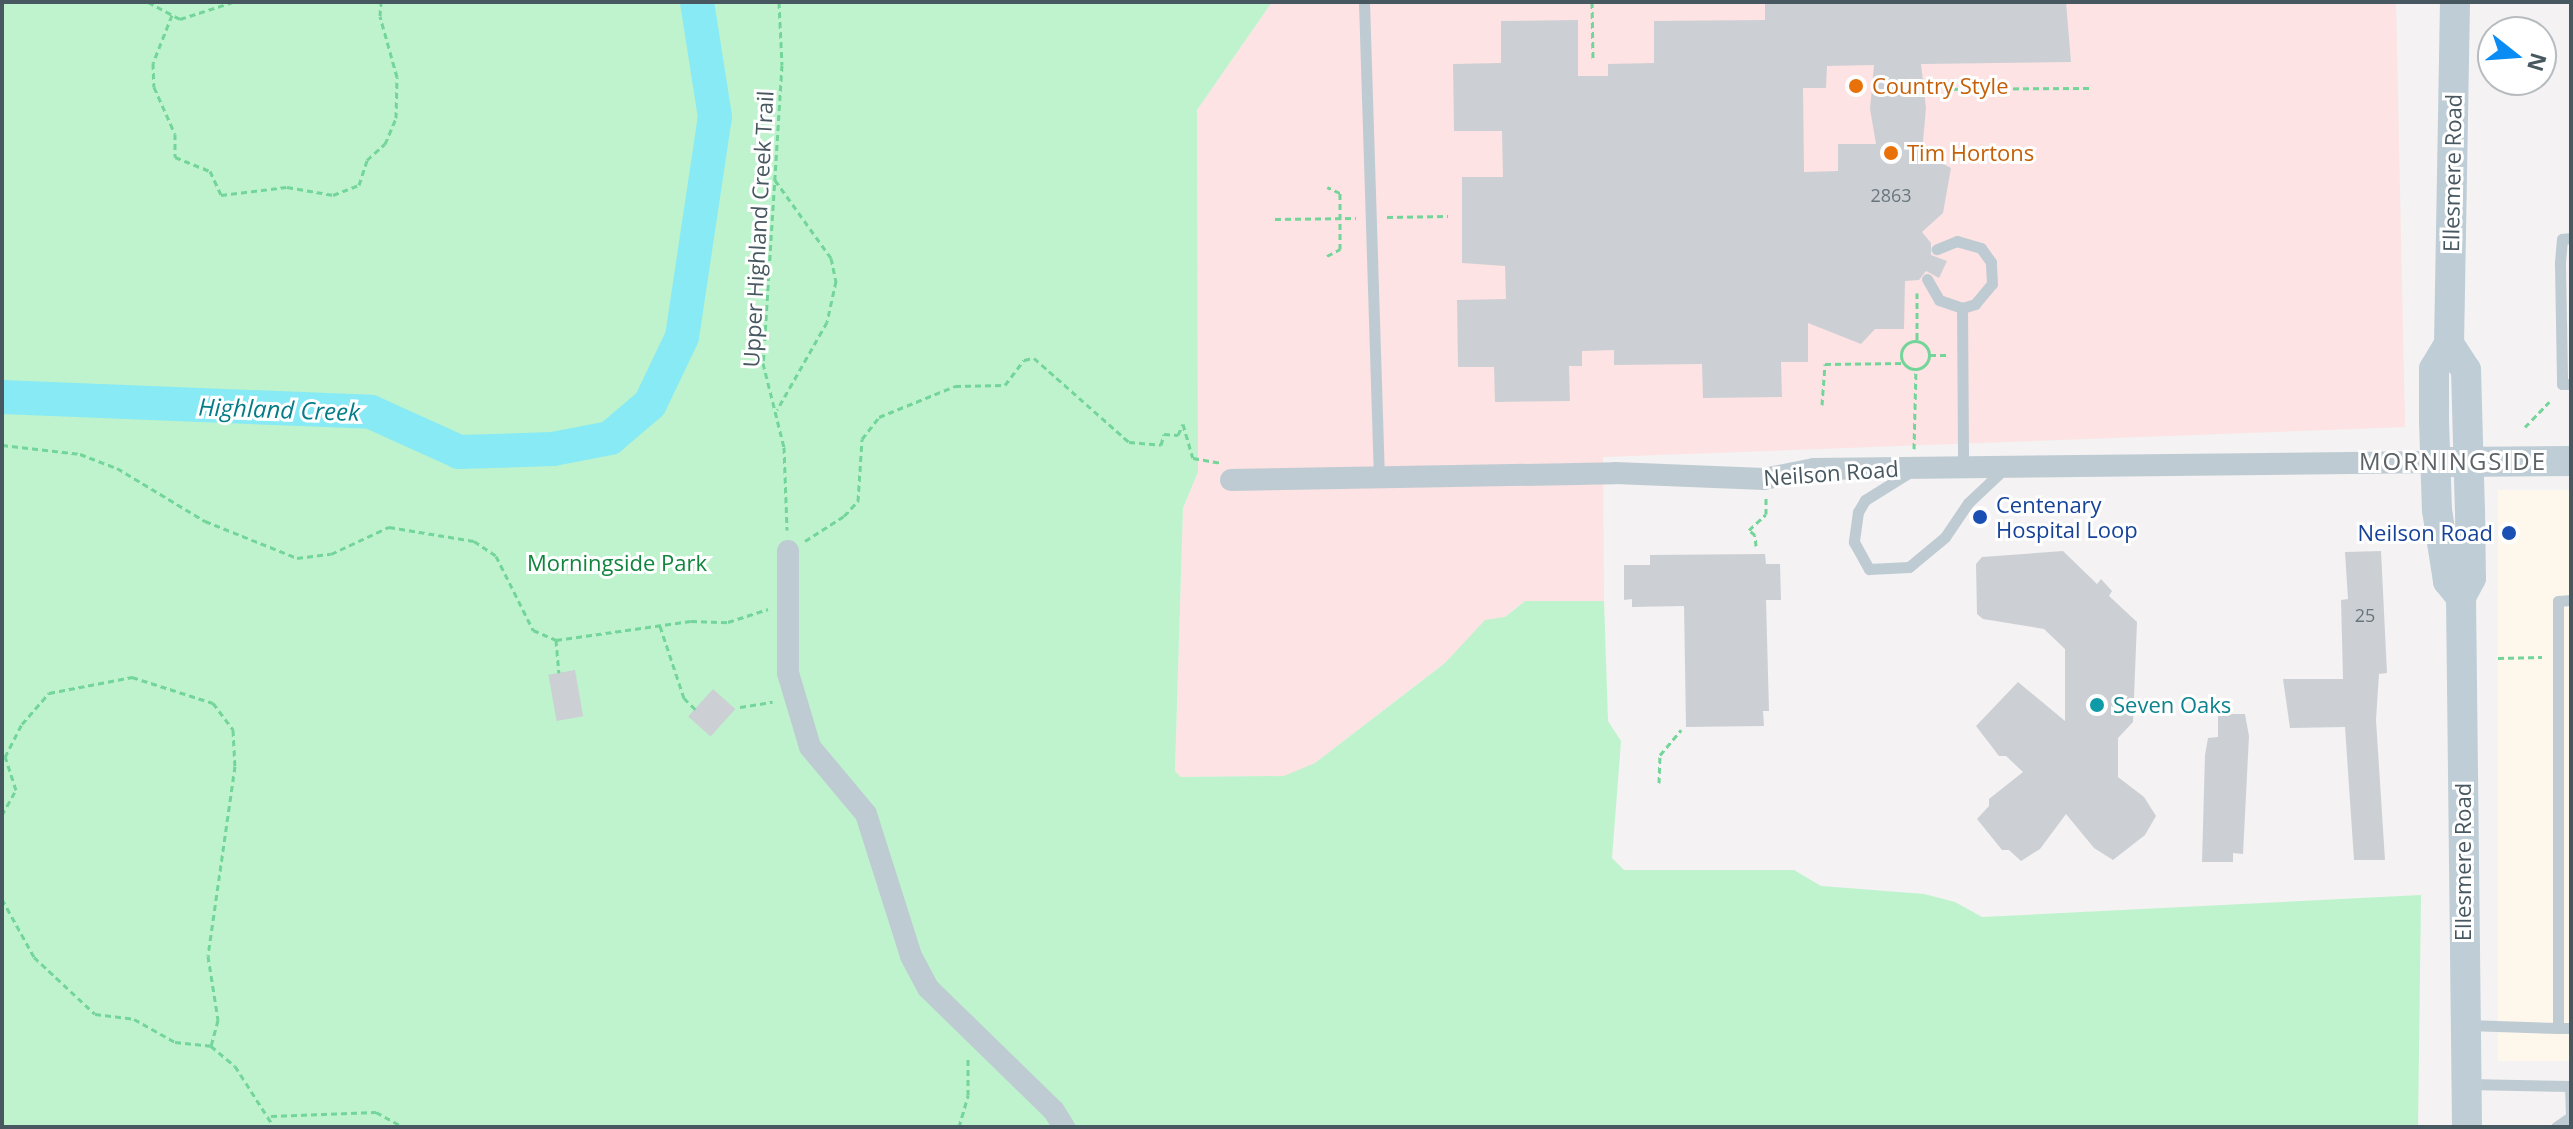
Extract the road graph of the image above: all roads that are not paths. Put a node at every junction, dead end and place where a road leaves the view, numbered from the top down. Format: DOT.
graph roads {
  1 [pos="1364,2"];
  2 [pos="2455,2"];
  3 [pos="2571,238"];
  4 [pos="1937,249"];
  5 [pos="1928,281"];
  6 [pos="1962,308"];
  7 [pos="2449,344"];
  8 [pos="2571,384"];
  9 [pos="2571,461"];
  10 [pos="2436,462"];
  11 [pos="2469,462"];
  12 [pos="2007,466"];
  13 [pos="1963,467"];
  14 [pos="1916,468"];
  15 [pos="1231,480"];
  16 [pos="1379,480"];
  17 [pos="788,551"];
  18 [pos="2461,597"];
  19 [pos="2571,600"];
  20 [pos="2465,1025"];
  21 [pos="2565,1028"];
  22 [pos="2466,1084"];
  23 [pos="2571,1119"];
  24 [pos="1064,1127"];
  25 [pos="2467,1127"];
  26 [pos="2556,1127"];
  1 -- 16 [label="lane"];
  2 -- 7 [label="main road, Ellesmere Road"];
  3 -- 8 [label="lane"];
  4 -- 6 [label="lane"];
  5 -- 6 [label="lane"];
  6 -- 13 [label="lane"];
  7 -- 10 [label="main road, Ellesmere Road"];
  7 -- 11 [label="main road, Ellesmere Road"];
  9 -- 11 [label="main road, Neilson Road"];
  10 -- 11 [label="main road, Neilson Road"];
  10 -- 12 [label="street, Neilson Road"];
  10 -- 18 [label="main road, Ellesmere Road"];
  11 -- 18 [label="main road, Ellesmere Road"];
  12 -- 13 [label="street, Neilson Road"];
  12 -- 14 [label="lane"];
  13 -- 14 [label="street, Neilson Road"];
  14 -- 16 [label="street, Neilson Road"];
  15 -- 16 [label="street, Neilson Road"];
  17 -- 24 [label="street"];
  18 -- 20 [label="main road, Ellesmere Road"];
  19 -- 21 [label="lane"];
  20 -- 21 [label="lane"];
  20 -- 22 [label="main road, Ellesmere Road"];
  22 -- 23 [label="lane"];
  22 -- 25 [label="main road, Ellesmere Road"];
  23 -- 26 [label="lane"];
}
